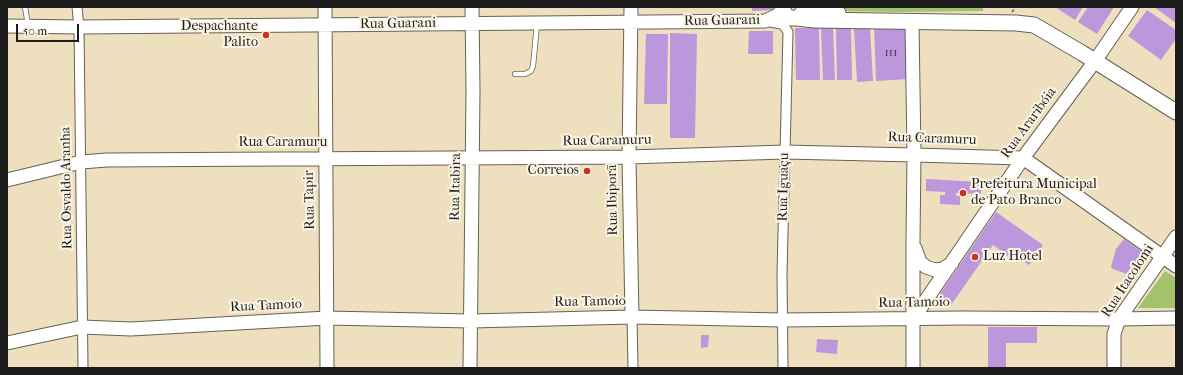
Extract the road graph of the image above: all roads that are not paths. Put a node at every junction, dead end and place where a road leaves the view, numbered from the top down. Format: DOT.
graph roads {
  1 [pos="25,7"];
  2 [pos="77,7"];
  3 [pos="325,7"];
  4 [pos="472,7"];
  5 [pos="631,7"];
  6 [pos="783,7"];
  7 [pos="810,7"];
  8 [pos="1132,7"];
  9 [pos="800,13"];
  10 [pos="631,21"];
  11 [pos="765,21"];
  12 [pos="912,22"];
  13 [pos="472,23"];
  14 [pos="537,23"];
  15 [pos="325,25"];
  16 [pos="7,26"];
  17 [pos="28,27"];
  18 [pos="79,27"];
  19 [pos="788,32"];
  20 [pos="1098,57"];
  21 [pos="515,74"];
  22 [pos="1176,102"];
  23 [pos="1176,112"];
  24 [pos="785,152"];
  25 [pos="914,155"];
  26 [pos="472,158"];
  27 [pos="629,158"];
  28 [pos="1023,158"];
  29 [pos="325,159"];
  30 [pos="81,162"];
  31 [pos="7,180"];
  32 [pos="1176,237"];
  33 [pos="913,240"];
  34 [pos="1163,257"];
  35 [pos="952,263"];
  36 [pos="1176,266"];
  37 [pos="942,278"];
  38 [pos="632,317"];
  39 [pos="327,318"];
  40 [pos="962,318"];
  41 [pos="1176,318"];
  42 [pos="913,319"];
  43 [pos="1119,319"];
  44 [pos="783,320"];
  45 [pos="470,321"];
  46 [pos="82,327"];
  47 [pos="7,343"];
  48 [pos="83,368"];
  49 [pos="327,368"];
  50 [pos="470,368"];
  51 [pos="633,368"];
  52 [pos="783,368"];
  53 [pos="913,368"];
  54 [pos="1114,368"];
  1 -- 17 [label="lane"];
  2 -- 18 [label="street, Rua Osvaldo Aranha"];
  3 -- 15 [label="street, Rua Tapir"];
  4 -- 13 [label="street, Rua Itabira"];
  5 -- 10 [label="street, Rua Ibiporã"];
  6 -- 9 [label="main road"];
  6 -- 11 [label="street, Rua Guarani"];
  7 -- 20 [label="main road"];
  8 -- 20 [label="street, Rua Araribóia"];
  9 -- 12 [label="main road"];
  9 -- 19 [label="street"];
  10 -- 11 [label="street, Rua Guarani"];
  10 -- 14 [label="street, Rua Guarani"];
  10 -- 27 [label="street, Rua Ibiporã"];
  11 -- 19 [label="street"];
  12 -- 20 [label="main road"];
  12 -- 25 [label="street"];
  13 -- 14 [label="street, Rua Guarani"];
  13 -- 15 [label="street, Rua Guarani"];
  13 -- 26 [label="street, Rua Itabira"];
  14 -- 21 [label="lane"];
  15 -- 18 [label="street, Rua Guarani"];
  15 -- 29 [label="street, Rua Tapir"];
  16 -- 17 [label="street, Rua Guarani"];
  17 -- 18 [label="street, Rua Guarani"];
  18 -- 30 [label="street, Rua Osvaldo Aranha"];
  19 -- 24 [label="street, Rua Iguaçu"];
  20 -- 22 [label="main road"];
  20 -- 23 [label="main road"];
  20 -- 28 [label="street, Rua Araribóia"];
  24 -- 25 [label="street, Rua Caramuru"];
  24 -- 27 [label="street, Rua Caramuru"];
  24 -- 44 [label="street, Rua Iguaçu"];
  25 -- 28 [label="street, Rua Caramuru"];
  25 -- 33 [label="street"];
  26 -- 27 [label="street, Rua Caramuru"];
  26 -- 29 [label="street, Rua Caramuru"];
  26 -- 45 [label="street, Rua Itabira"];
  27 -- 38 [label="street, Rua Ibiporã"];
  28 -- 34 [label="street"];
  28 -- 35 [label="street, Rua Araribóia"];
  29 -- 30 [label="street, Rua Caramuru"];
  29 -- 39 [label="street, Rua Tapir"];
  30 -- 31 [label="street, Rua Caramuru"];
  30 -- 46 [label="street, Rua Osvaldo Aranha"];
  32 -- 34 [label="street, Rua Itacolomi"];
  33 -- 35 [label="street"];
  33 -- 42 [label="street"];
  34 -- 36 [label="street"];
  34 -- 43 [label="street, Rua Itacolomi"];
  35 -- 37 [label="street, Rua Araribóia"];
  37 -- 40 [label="street"];
  37 -- 42 [label="street, Rua Araribóia"];
  38 -- 44 [label="street, Rua Tamoio"];
  38 -- 45 [label="street, Rua Tamoio"];
  38 -- 51 [label="street, Rua Ibiporã"];
  39 -- 45 [label="street, Rua Tamoio"];
  39 -- 46 [label="street, Rua Tamoio"];
  39 -- 49 [label="street, Rua Tapir"];
  40 -- 42 [label="street, Rua Tamoio"];
  40 -- 43 [label="street, Rua Tamoio"];
  41 -- 43 [label="street, Rua Tamoio"];
  42 -- 44 [label="street, Rua Tamoio"];
  42 -- 53 [label="street"];
  43 -- 54 [label="street, Rua Itacolomi"];
  44 -- 52 [label="street, Rua Iguaçu"];
  45 -- 50 [label="street, Rua Itabira"];
  46 -- 47 [label="street, Rua Tamoio"];
  46 -- 48 [label="street, Rua Osvaldo Aranha"];
}
